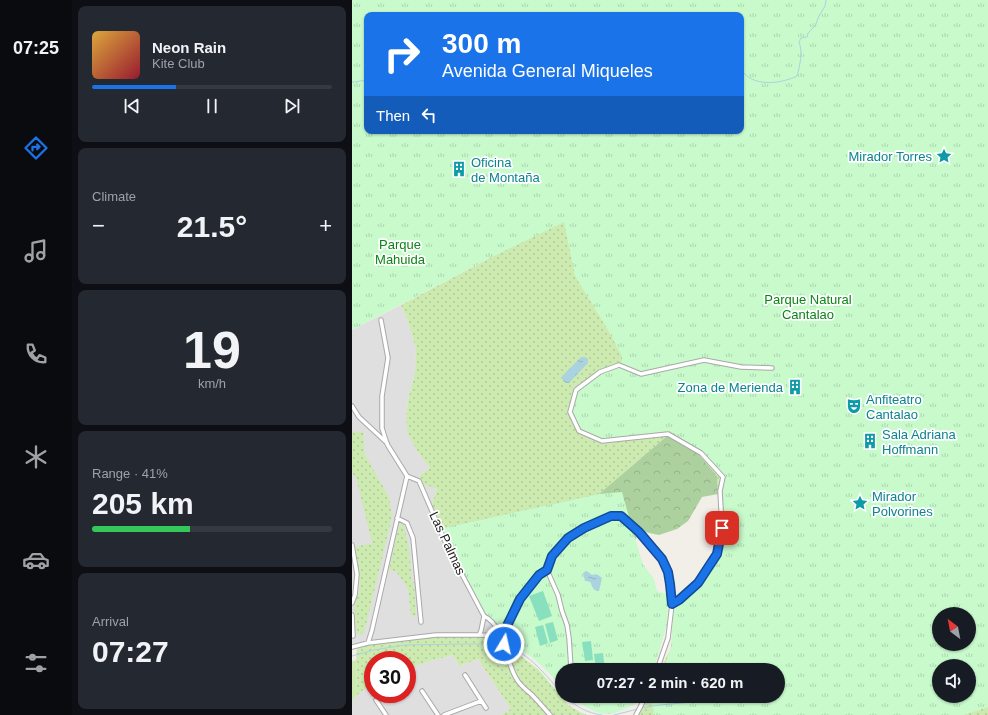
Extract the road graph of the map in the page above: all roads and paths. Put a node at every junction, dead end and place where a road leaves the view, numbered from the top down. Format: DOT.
graph roads {
  1 [pos="381,320"];
  2 [pos="772,368"];
  3 [pos="352,406"];
  4 [pos="387,444"];
  5 [pos="407,476"];
  6 [pos="397,518"];
  7 [pos="352,545"];
  8 [pos="547,570"];
  9 [pos="353,595"];
  10 [pos="352,603"];
  11 [pos="672,604"];
  12 [pos="352,615"];
  13 [pos="484,616"];
  14 [pos="421,622"];
  15 [pos="480,635"];
  16 [pos="353,636"];
  17 [pos="502,636"];
  18 [pos="368,643"];
  19 [pos="352,647"];
  20 [pos="571,663"];
  21 [pos="659,663"];
  22 [pos="465,675"];
  23 [pos="422,691"];
  24 [pos="482,701"];
  25 [pos="378,703"];
  26 [pos="642,703"];
  27 [pos="486,708"];
  28 [pos="457,710"];
  29 [pos="386,715"];
  30 [pos="438,715"];
  31 [pos="444,715"];
  32 [pos="460,715"];
  33 [pos="550,715"];
  34 [pos="636,715"];
  1 -- 4 [label="street"];
  2 -- 11 [label="street"];
  3 -- 4 [label="street"];
  4 -- 5 [label="street"];
  5 -- 6 [label="street"];
  5 -- 13 [label="street, Las Palmas"];
  6 -- 14 [label="street"];
  6 -- 18 [label="street"];
  7 -- 9 [label="street"];
  8 -- 11 [label="street"];
  8 -- 17 [label="street"];
  8 -- 20 [label="street"];
  9 -- 10 [label="street"];
  11 -- 21 [label="street"];
  12 -- 16 [label="street"];
  13 -- 15 [label="street"];
  13 -- 17 [label="street, Las Palmas"];
  15 -- 17 [label="street"];
  15 -- 18 [label="street"];
  17 -- 33 [label="street"];
  18 -- 19 [label="street"];
  22 -- 24 [label="street"];
  23 -- 30 [label="street"];
  24 -- 27 [label="street"];
  24 -- 28 [label="street"];
  25 -- 29 [label="street"];
  26 -- 34 [label="street"];
  28 -- 31 [label="street"];
  28 -- 32 [label="street"];
}
